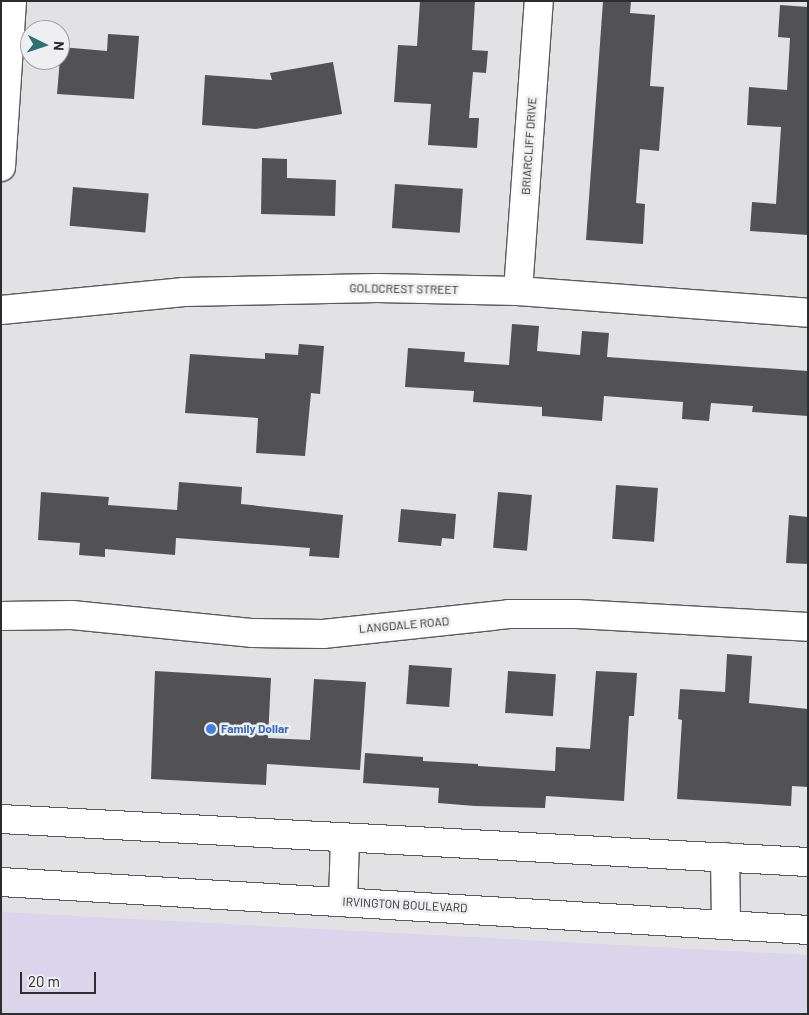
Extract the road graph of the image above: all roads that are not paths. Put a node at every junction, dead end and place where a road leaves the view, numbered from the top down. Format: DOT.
graph roads {
  1 [pos="12,1"];
  2 [pos="539,1"];
  3 [pos="1,167"];
  4 [pos="518,291"];
  5 [pos="1,310"];
  6 [pos="808,313"];
  7 [pos="1,616"];
  8 [pos="808,627"];
  9 [pos="1,819"];
  10 [pos="344,839"];
  11 [pos="725,857"];
  12 [pos="808,862"];
  13 [pos="1,882"];
  14 [pos="343,902"];
  15 [pos="726,924"];
  16 [pos="808,930"];
  1 -- 3 [label="street"];
  2 -- 4 [label="street, BRIARCLIFF DRIVE"];
  4 -- 5 [label="street, GOLDCREST STREET"];
  4 -- 6 [label="street, GOLDCREST STREET"];
  7 -- 8 [label="street, LANGDALE ROAD"];
  9 -- 10 [label="street"];
  10 -- 11 [label="street"];
  10 -- 14 [label="street"];
  11 -- 12 [label="street"];
  11 -- 15 [label="street"];
  13 -- 14 [label="street, IRVINGTON BOULEVARD"];
  14 -- 15 [label="street, IRVINGTON BOULEVARD"];
  15 -- 16 [label="street, IRVINGTON BOULEVARD"];
}
